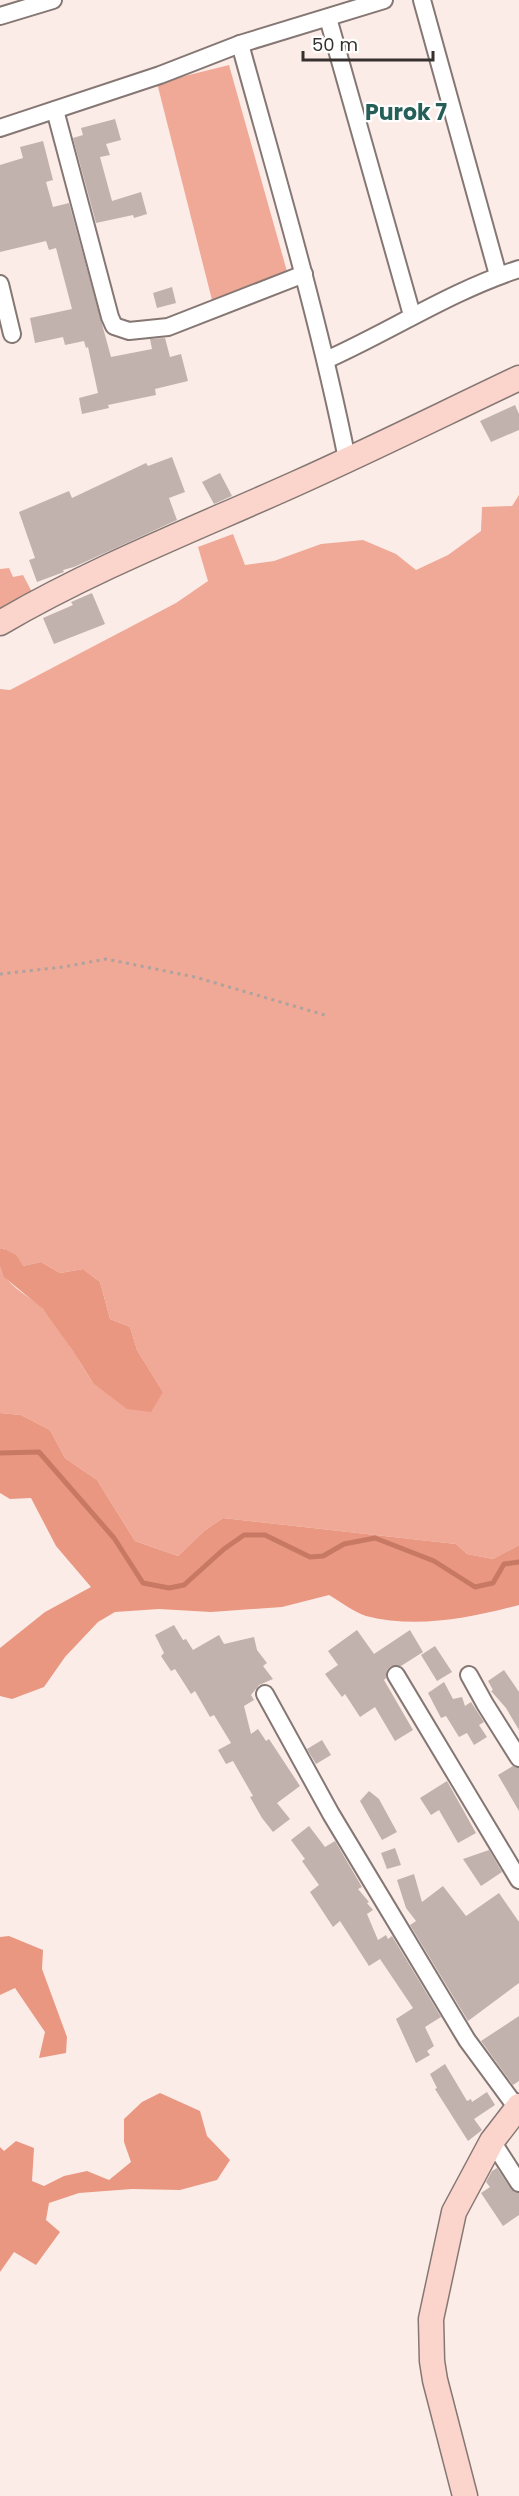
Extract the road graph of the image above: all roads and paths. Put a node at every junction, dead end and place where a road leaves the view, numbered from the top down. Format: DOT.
graph roads {
  1 [pos="52,0"];
  2 [pos="384,0"];
  3 [pos="422,0"];
  4 [pos="0,16"];
  5 [pos="328,18"];
  6 [pos="240,44"];
  7 [pos="55,110"];
  8 [pos="0,128"];
  9 [pos="519,269"];
  10 [pos="304,274"];
  11 [pos="498,275"];
  12 [pos="0,284"];
  13 [pos="412,315"];
  14 [pos="12,333"];
  15 [pos="326,360"];
  16 [pos="519,378"];
  17 [pos="347,459"];
  18 [pos="0,623"];
  19 [pos="0,975"];
  20 [pos="328,1016"];
  21 [pos="470,1674"];
  22 [pos="396,1675"];
  23 [pos="265,1694"];
  24 [pos="519,1758"];
  25 [pos="519,1880"];
  26 [pos="518,2107"];
  27 [pos="492,2141"];
  28 [pos="519,2183"];
  29 [pos="465,2496"];
  1 -- 4 [label="street"];
  2 -- 5 [label="street"];
  3 -- 11 [label="street"];
  5 -- 6 [label="street"];
  5 -- 13 [label="street"];
  6 -- 7 [label="street"];
  6 -- 10 [label="street"];
  7 -- 8 [label="street"];
  7 -- 10 [label="street"];
  9 -- 11 [label="street"];
  10 -- 15 [label="street"];
  11 -- 13 [label="street"];
  12 -- 14 [label="street"];
  13 -- 15 [label="street"];
  15 -- 17 [label="street"];
  16 -- 17 [label="street"];
  17 -- 18 [label="street"];
  19 -- 20 [label="path"];
  21 -- 24 [label="street"];
  22 -- 25 [label="street"];
  23 -- 26 [label="street"];
  26 -- 27 [label="street"];
  27 -- 28 [label="street"];
  27 -- 29 [label="street"];
}
